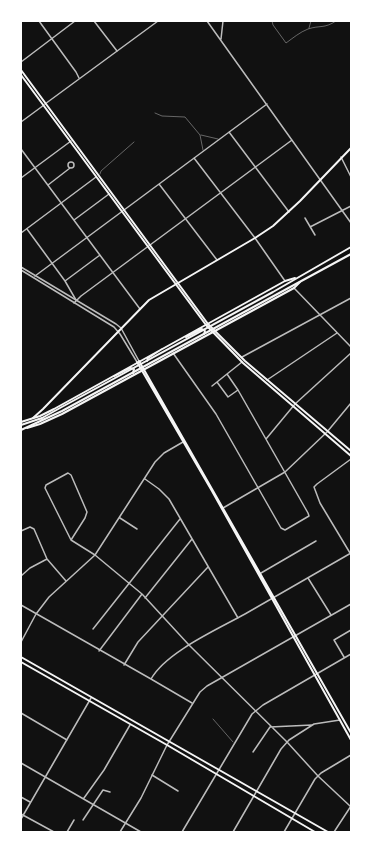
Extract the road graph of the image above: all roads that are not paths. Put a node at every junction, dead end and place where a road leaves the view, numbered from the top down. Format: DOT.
graph roads {
  1 [pos="39,21"];
  2 [pos="75,21"];
  3 [pos="94,21"];
  4 [pos="158,21"];
  5 [pos="207,21"];
  6 [pos="223,21"];
  7 [pos="272,21"];
  8 [pos="310,21"];
  9 [pos="336,21"];
  10 [pos="308,29"];
  11 [pos="52,38"];
  12 [pos="222,41"];
  13 [pos="118,51"];
  14 [pos="21,62"];
  15 [pos="21,70"];
  16 [pos="76,72"];
  17 [pos="21,74"];
  18 [pos="82,76"];
  19 [pos="79,78"];
  20 [pos="267,104"];
  21 [pos="45,105"];
  22 [pos="155,113"];
  23 [pos="21,122"];
  24 [pos="229,132"];
  25 [pos="200,134"];
  26 [pos="219,140"];
  27 [pos="292,140"];
  28 [pos="71,141"];
  29 [pos="134,142"];
  30 [pos="351,148"];
  31 [pos="21,149"];
  32 [pos="203,151"];
  33 [pos="194,158"];
  34 [pos="341,158"];
  35 [pos="255,167"];
  36 [pos="35,168"];
  37 [pos="70,168"];
  38 [pos="99,175"];
  39 [pos="351,177"];
  40 [pos="21,178"];
  41 [pos="320,179"];
  42 [pos="159,184"];
  43 [pos="48,185"];
  44 [pos="220,192"];
  45 [pos="109,194"];
  46 [pos="61,203"];
  47 [pos="351,206"];
  48 [pos="342,210"];
  49 [pos="123,211"];
  50 [pos="289,212"];
  51 [pos="186,217"];
  52 [pos="305,218"];
  53 [pos="74,220"];
  54 [pos="351,223"];
  55 [pos="310,227"];
  56 [pos="27,229"];
  57 [pos="21,233"];
  58 [pos="315,236"];
  59 [pos="87,238"];
  60 [pos="255,238"];
  61 [pos="149,246"];
  62 [pos="351,247"];
  63 [pos="351,254"];
  64 [pos="100,255"];
  65 [pos="218,260"];
  66 [pos="52,263"];
  67 [pos="21,267"];
  68 [pos="21,270"];
  69 [pos="113,273"];
  70 [pos="34,277"];
  71 [pos="295,278"];
  72 [pos="65,281"];
  73 [pos="286,281"];
  74 [pos="302,281"];
  75 [pos="177,282"];
  76 [pos="294,288"];
  77 [pos="351,298"];
  78 [pos="76,300"];
  79 [pos="74,303"];
  80 [pos="140,309"];
  81 [pos="235,310"];
  82 [pos="319,315"];
  83 [pos="239,317"];
  84 [pos="207,324"];
  85 [pos="121,328"];
  86 [pos="118,331"];
  87 [pos="214,331"];
  88 [pos="337,333"];
  89 [pos="184,336"];
  90 [pos="189,344"];
  91 [pos="351,347"];
  92 [pos="163,348"];
  93 [pos="173,353"];
  94 [pos="351,353"];
  95 [pos="168,356"];
  96 [pos="241,357"];
  97 [pos="138,361"];
  98 [pos="242,362"];
  99 [pos="143,370"];
  100 [pos="227,374"];
  101 [pos="113,376"];
  102 [pos="267,380"];
  103 [pos="217,382"];
  104 [pos="118,384"];
  105 [pos="212,386"];
  106 [pos="238,390"];
  107 [pos="351,403"];
  108 [pos="294,405"];
  109 [pos="61,410"];
  110 [pos="30,420"];
  111 [pos="21,424"];
  112 [pos="26,428"];
  113 [pos="21,430"];
  114 [pos="327,432"];
  115 [pos="325,434"];
  116 [pos="266,439"];
  117 [pos="184,441"];
  118 [pos="351,451"];
  119 [pos="351,457"];
  120 [pos="285,472"];
  121 [pos="145,479"];
  122 [pos="257,488"];
  123 [pos="223,508"];
  124 [pos="120,518"];
  125 [pos="180,519"];
  126 [pos="137,529"];
  127 [pos="21,531"];
  128 [pos="192,539"];
  129 [pos="71,540"];
  130 [pos="316,541"];
  131 [pos="350,554"];
  132 [pos="95,555"];
  133 [pos="47,559"];
  134 [pos="208,567"];
  135 [pos="261,573"];
  136 [pos="21,576"];
  137 [pos="308,578"];
  138 [pos="66,581"];
  139 [pos="129,584"];
  140 [pos="142,594"];
  141 [pos="145,598"];
  142 [pos="272,598"];
  143 [pos="351,604"];
  144 [pos="21,606"];
  145 [pos="36,614"];
  146 [pos="162,616"];
  147 [pos="331,616"];
  148 [pos="238,618"];
  149 [pos="94,629"];
  150 [pos="351,630"];
  151 [pos="295,635"];
  152 [pos="292,637"];
  153 [pos="21,642"];
  154 [pos="189,645"];
  155 [pos="100,650"];
  156 [pos="351,654"];
  157 [pos="21,657"];
  158 [pos="344,658"];
  159 [pos="21,662"];
  160 [pos="124,664"];
  161 [pos="316,674"];
  162 [pos="222,678"];
  163 [pos="151,679"];
  164 [pos="91,697"];
  165 [pos="89,701"];
  166 [pos="192,704"];
  167 [pos="255,711"];
  168 [pos="21,713"];
  169 [pos="213,719"];
  170 [pos="340,720"];
  171 [pos="314,724"];
  172 [pos="130,725"];
  173 [pos="270,727"];
  174 [pos="351,733"];
  175 [pos="67,740"];
  176 [pos="351,740"];
  177 [pos="170,741"];
  178 [pos="286,742"];
  179 [pos="234,743"];
  180 [pos="167,745"];
  181 [pos="254,752"];
  182 [pos="351,755"];
  183 [pos="21,763"];
  184 [pos="218,770"];
  185 [pos="216,774"];
  186 [pos="152,775"];
  187 [pos="318,776"];
  188 [pos="44,777"];
  189 [pos="178,791"];
  190 [pos="110,792"];
  191 [pos="256,792"];
  192 [pos="254,795"];
  193 [pos="21,797"];
  194 [pos="84,798"];
  195 [pos="30,802"];
  196 [pos="93,804"];
  197 [pos="351,806"];
  198 [pos="294,813"];
  199 [pos="22,815"];
  200 [pos="21,819"];
  201 [pos="291,819"];
  202 [pos="74,820"];
  203 [pos="83,820"];
  204 [pos="126,823"];
  205 [pos="54,832"];
  206 [pos="67,832"];
  207 [pos="120,832"];
  208 [pos="141,832"];
  209 [pos="182,832"];
  210 [pos="233,832"];
  211 [pos="284,832"];
  212 [pos="315,832"];
  213 [pos="328,832"];
  214 [pos="334,832"];
  1 -- 11 [label="street"];
  2 -- 11 [label="street"];
  3 -- 13 [label="street"];
  4 -- 13 [label="street"];
  5 -- 12 [label="street"];
  6 -- 12 [label="street"];
  7 -- 10 [label="lane"];
  8 -- 10 [label="lane"];
  9 -- 10 [label="lane"];
  11 -- 14 [label="street"];
  11 -- 16 [label="street"];
  12 -- 20 [label="street"];
  13 -- 18 [label="street"];
  15 -- 21 [label="main road"];
  16 -- 18 [label="street"];
  16 -- 19 [label="street"];
  17 -- 21 [label="main road"];
  18 -- 19 [label="street"];
  19 -- 21 [label="street"];
  20 -- 24 [label="street"];
  20 -- 27 [label="street"];
  21 -- 23 [label="street"];
  21 -- 28 [label="main road"];
  22 -- 25 [label="lane"];
  24 -- 26 [label="street"];
  24 -- 35 [label="street"];
  25 -- 26 [label="lane"];
  25 -- 32 [label="lane"];
  26 -- 32 [label="street"];
  27 -- 35 [label="street"];
  27 -- 41 [label="street"];
  28 -- 36 [label="street"];
  28 -- 38 [label="main road"];
  29 -- 38 [label="lane"];
  30 -- 34 [label="main road"];
  31 -- 36 [label="street"];
  32 -- 33 [label="street"];
  33 -- 42 [label="street"];
  33 -- 44 [label="street"];
  34 -- 39 [label="street"];
  34 -- 41 [label="main road"];
  35 -- 44 [label="street"];
  35 -- 50 [label="street"];
  36 -- 40 [label="street"];
  36 -- 43 [label="street"];
  37 -- 43 [label="street"];
  38 -- 45 [label="main road"];
  38 -- 46 [label="street"];
  38 -- 49 [label="main road"];
  41 -- 48 [label="street"];
  41 -- 50 [label="main road"];
  42 -- 49 [label="street"];
  42 -- 51 [label="street"];
  43 -- 46 [label="street"];
  44 -- 51 [label="street"];
  44 -- 60 [label="street"];
  45 -- 49 [label="main road"];
  45 -- 53 [label="street"];
  46 -- 53 [label="street"];
  46 -- 56 [label="street"];
  47 -- 48 [label="street"];
  48 -- 54 [label="street"];
  48 -- 55 [label="street"];
  49 -- 59 [label="street"];
  49 -- 61 [label="main road"];
  50 -- 60 [label="main road"];
  51 -- 61 [label="street"];
  51 -- 65 [label="street"];
  52 -- 55 [label="street"];
  53 -- 59 [label="street"];
  55 -- 58 [label="street"];
  56 -- 57 [label="street"];
  56 -- 66 [label="street"];
  59 -- 64 [label="street"];
  59 -- 66 [label="street"];
  60 -- 65 [label="main road"];
  60 -- 73 [label="street"];
  61 -- 69 [label="street"];
  61 -- 75 [label="main road"];
  62 -- 71 [label="main road"];
  63 -- 74 [label="main road"];
  64 -- 69 [label="street"];
  64 -- 72 [label="street"];
  65 -- 75 [label="main road"];
  66 -- 70 [label="street"];
  66 -- 72 [label="street"];
  67 -- 70 [label="street"];
  68 -- 70 [label="street"];
  69 -- 78 [label="street"];
  69 -- 80 [label="street"];
  70 -- 78 [label="street"];
  70 -- 79 [label="street"];
  71 -- 73 [label="main road"];
  71 -- 109 [label="main road"];
  72 -- 78 [label="street"];
  73 -- 81 [label="main road"];
  74 -- 76 [label="main road"];
  74 -- 109 [label="main road"];
  75 -- 80 [label="main road"];
  75 -- 84 [label="main road"];
  76 -- 82 [label="street"];
  76 -- 83 [label="main road"];
  77 -- 82 [label="street"];
  78 -- 79 [label="street"];
  78 -- 85 [label="street"];
  79 -- 86 [label="street"];
  80 -- 85 [label="main road"];
  81 -- 83 [label="main road"];
  81 -- 84 [label="main road"];
  82 -- 88 [label="street"];
  82 -- 96 [label="street"];
  83 -- 87 [label="main road"];
  84 -- 87 [label="main road"];
  84 -- 89 [label="main road"];
  85 -- 86 [label="main road"];
  85 -- 97 [label="street"];
  86 -- 97 [label="street"];
  86 -- 110 [label="main road"];
  87 -- 90 [label="main road"];
  87 -- 96 [label="main road"];
  87 -- 98 [label="main road"];
  88 -- 91 [label="street"];
  88 -- 102 [label="street"];
  89 -- 90 [label="main road"];
  89 -- 92 [label="main road"];
  90 -- 93 [label="main road"];
  92 -- 95 [label="main road"];
  92 -- 97 [label="main road"];
  93 -- 95 [label="main road"];
  93 -- 122 [label="street"];
  94 -- 108 [label="street"];
  95 -- 99 [label="main road"];
  96 -- 102 [label="main road"];
  97 -- 99 [label="main road"];
  97 -- 101 [label="main road"];
  98 -- 100 [label="street"];
  98 -- 108 [label="main road"];
  99 -- 104 [label="main road"];
  99 -- 117 [label="main road"];
  100 -- 103 [label="street"];
  100 -- 106 [label="street"];
  101 -- 104 [label="main road"];
  101 -- 110 [label="main road"];
  102 -- 108 [label="main road"];
  103 -- 105 [label="street"];
  103 -- 106 [label="street"];
  104 -- 112 [label="main road"];
  106 -- 116 [label="street"];
  107 -- 114 [label="street"];
  108 -- 114 [label="main road"];
  108 -- 115 [label="main road"];
  108 -- 116 [label="street"];
  109 -- 111 [label="main road"];
  109 -- 112 [label="main road"];
  110 -- 111 [label="main road"];
  112 -- 113 [label="main road"];
  114 -- 115 [label="street"];
  114 -- 118 [label="main road"];
  115 -- 119 [label="main road"];
  115 -- 120 [label="street"];
  116 -- 120 [label="street"];
  117 -- 121 [label="street"];
  117 -- 123 [label="main road"];
  119 -- 131 [label="street"];
  120 -- 122 [label="street"];
  120 -- 122 [label="street"];
  121 -- 124 [label="street"];
  121 -- 125 [label="street"];
  122 -- 123 [label="street"];
  123 -- 135 [label="main road"];
  123 -- 142 [label="main road"];
  124 -- 126 [label="street"];
  124 -- 132 [label="street"];
  125 -- 128 [label="street"];
  125 -- 139 [label="street"];
  127 -- 133 [label="street"];
  128 -- 134 [label="street"];
  128 -- 141 [label="street"];
  129 -- 129 [label="street"];
  129 -- 132 [label="street"];
  130 -- 135 [label="street"];
  131 -- 137 [label="street"];
  132 -- 138 [label="street"];
  132 -- 139 [label="street"];
  133 -- 136 [label="street"];
  133 -- 138 [label="street"];
  134 -- 146 [label="street"];
  134 -- 148 [label="street"];
  135 -- 142 [label="main road"];
  137 -- 142 [label="street"];
  137 -- 147 [label="street"];
  138 -- 145 [label="street"];
  139 -- 140 [label="street"];
  139 -- 149 [label="street"];
  140 -- 141 [label="street"];
  140 -- 155 [label="street"];
  141 -- 146 [label="street"];
  142 -- 148 [label="street"];
  142 -- 151 [label="main road"];
  142 -- 152 [label="main road"];
  143 -- 147 [label="street"];
  144 -- 145 [label="street"];
  145 -- 153 [label="street"];
  145 -- 155 [label="street"];
  146 -- 154 [label="street"];
  146 -- 160 [label="street"];
  147 -- 151 [label="street"];
  148 -- 154 [label="street"];
  150 -- 158 [label="street"];
  151 -- 152 [label="street"];
  151 -- 161 [label="main road"];
  152 -- 161 [label="main road"];
  152 -- 162 [label="street"];
  154 -- 162 [label="street"];
  154 -- 163 [label="street"];
  155 -- 160 [label="street"];
  156 -- 158 [label="street"];
  157 -- 164 [label="main road"];
  158 -- 161 [label="street"];
  159 -- 165 [label="main road"];
  160 -- 163 [label="street"];
  161 -- 167 [label="street"];
  161 -- 170 [label="main road"];
  161 -- 174 [label="main road"];
  162 -- 166 [label="street"];
  162 -- 167 [label="street"];
  163 -- 166 [label="street"];
  164 -- 165 [label="street"];
  164 -- 177 [label="main road"];
  165 -- 172 [label="main road"];
  165 -- 175 [label="street"];
  166 -- 177 [label="street"];
  167 -- 173 [label="street"];
  167 -- 179 [label="street"];
  168 -- 175 [label="street"];
  169 -- 179 [label="lane"];
  170 -- 171 [label="street"];
  170 -- 176 [label="main road"];
  171 -- 173 [label="street"];
  171 -- 178 [label="street"];
  172 -- 180 [label="main road"];
  172 -- 194 [label="street"];
  173 -- 178 [label="street"];
  173 -- 181 [label="street"];
  175 -- 188 [label="street"];
  177 -- 180 [label="street"];
  177 -- 184 [label="main road"];
  178 -- 187 [label="street"];
  178 -- 191 [label="street"];
  179 -- 184 [label="street"];
  180 -- 185 [label="main road"];
  180 -- 186 [label="street"];
  182 -- 187 [label="street"];
  183 -- 188 [label="street"];
  184 -- 185 [label="street"];
  184 -- 191 [label="main road"];
  185 -- 192 [label="main road"];
  185 -- 209 [label="street"];
  186 -- 189 [label="street"];
  186 -- 204 [label="street"];
  187 -- 197 [label="street"];
  187 -- 198 [label="street"];
  188 -- 194 [label="street"];
  188 -- 195 [label="street"];
  190 -- 196 [label="street"];
  191 -- 192 [label="street"];
  191 -- 198 [label="main road"];
  192 -- 201 [label="main road"];
  192 -- 210 [label="street"];
  193 -- 195 [label="street"];
  194 -- 196 [label="street"];
  195 -- 199 [label="street"];
  196 -- 203 [label="street"];
  196 -- 204 [label="street"];
  197 -- 214 [label="street"];
  198 -- 201 [label="street"];
  198 -- 213 [label="main road"];
  199 -- 200 [label="street"];
  199 -- 205 [label="street"];
  201 -- 211 [label="street"];
  201 -- 212 [label="main road"];
  202 -- 206 [label="street"];
  204 -- 207 [label="street"];
  204 -- 208 [label="street"];
}
